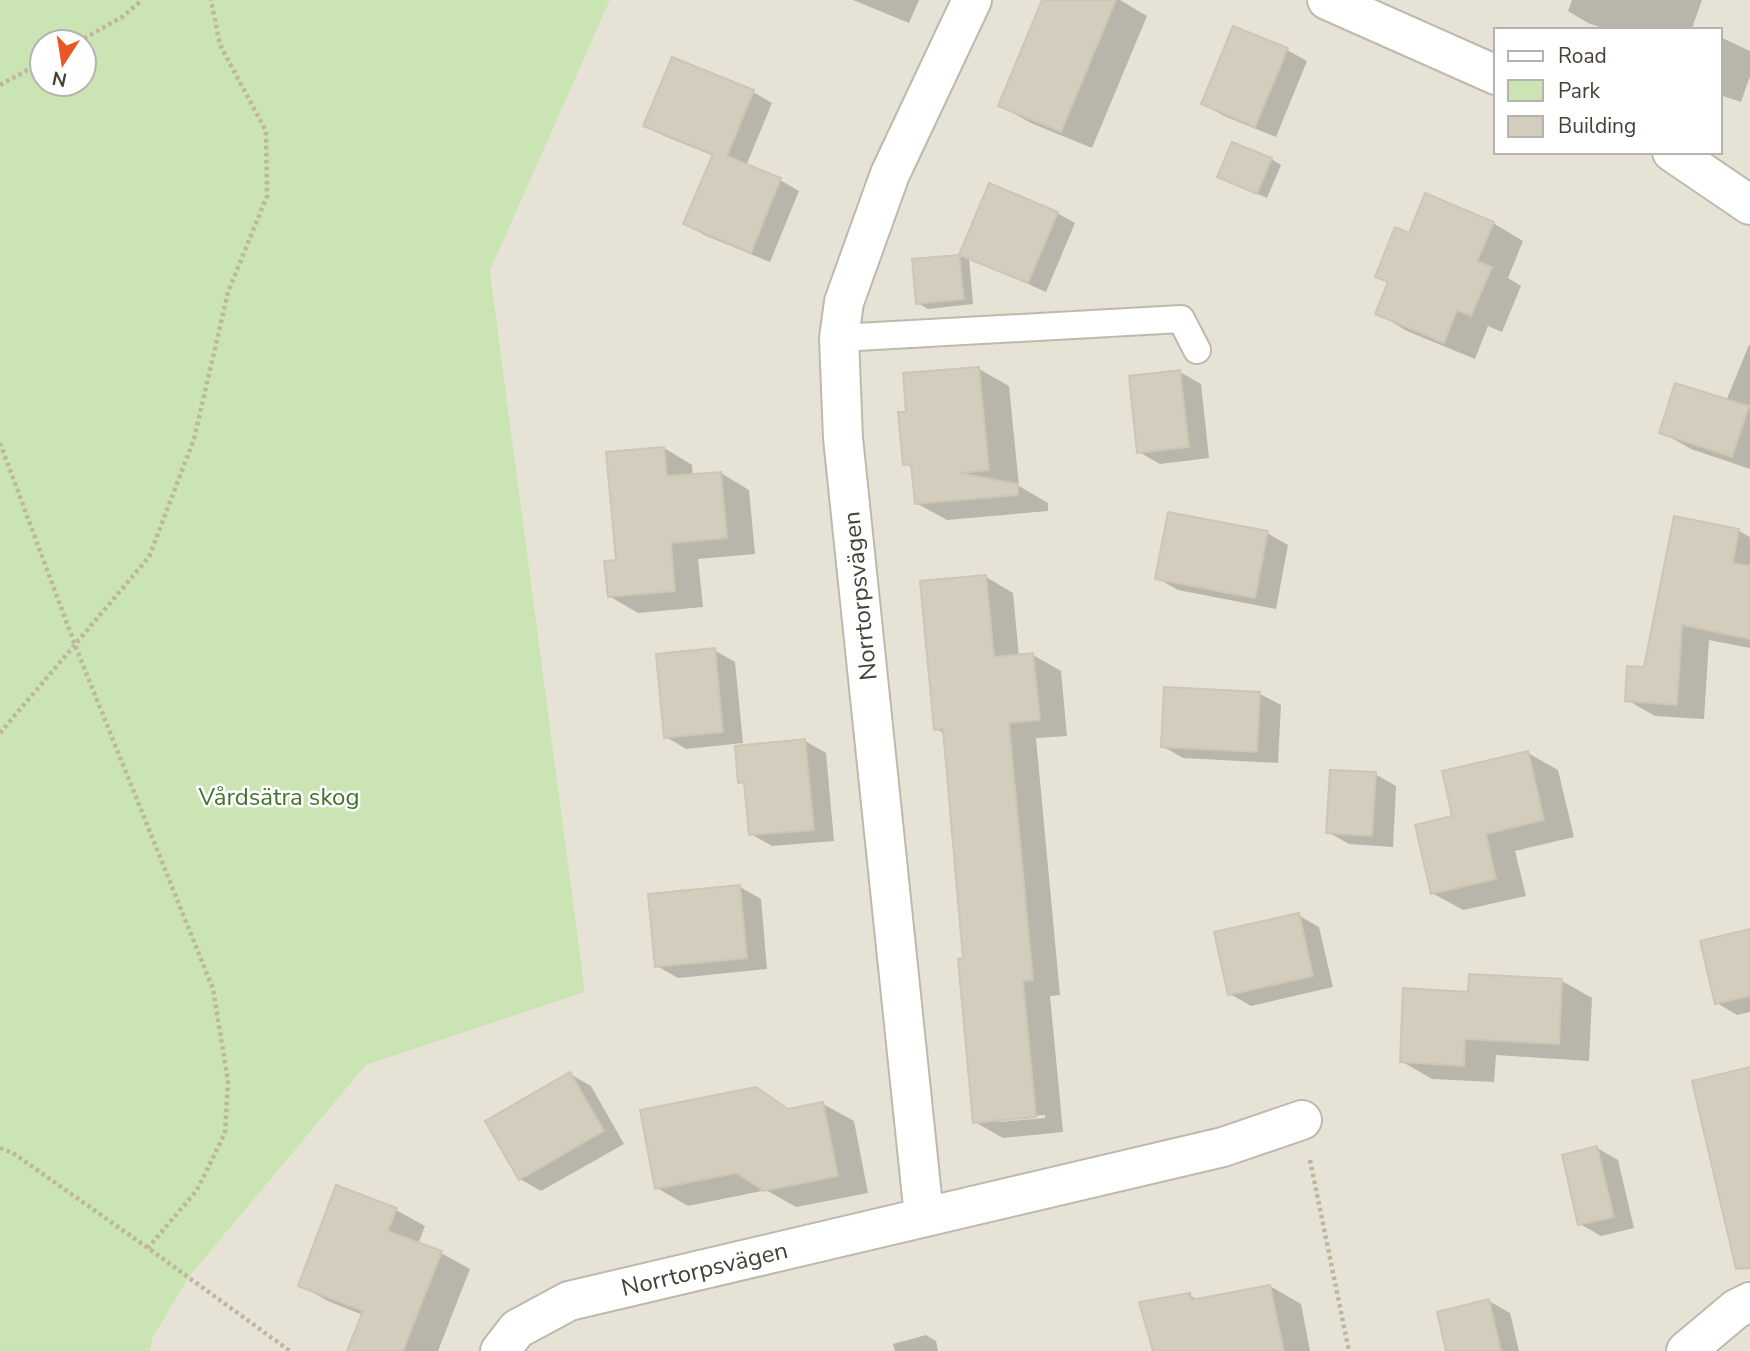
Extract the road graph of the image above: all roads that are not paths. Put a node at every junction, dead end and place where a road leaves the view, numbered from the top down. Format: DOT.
graph roads {
  1 [pos="972,0"];
  2 [pos="1327,0"];
  3 [pos="1494,74"];
  4 [pos="1675,154"];
  5 [pos="1750,205"];
  6 [pos="839,338"];
  7 [pos="1197,350"];
  8 [pos="1302,1120"];
  9 [pos="924,1216"];
  10 [pos="1750,1302"];
  11 [pos="500,1351"];
  12 [pos="1686,1351"];
  1 -- 6 [label="street, Norrtorpsvägen"];
  2 -- 3 [label="street"];
  4 -- 5 [label="street"];
  6 -- 7 [label="lane"];
  6 -- 9 [label="street, Norrtorpsvägen"];
  8 -- 9 [label="street, Norrtorpsvägen"];
  9 -- 11 [label="street, Norrtorpsvägen"];
  10 -- 12 [label="street"];
}
